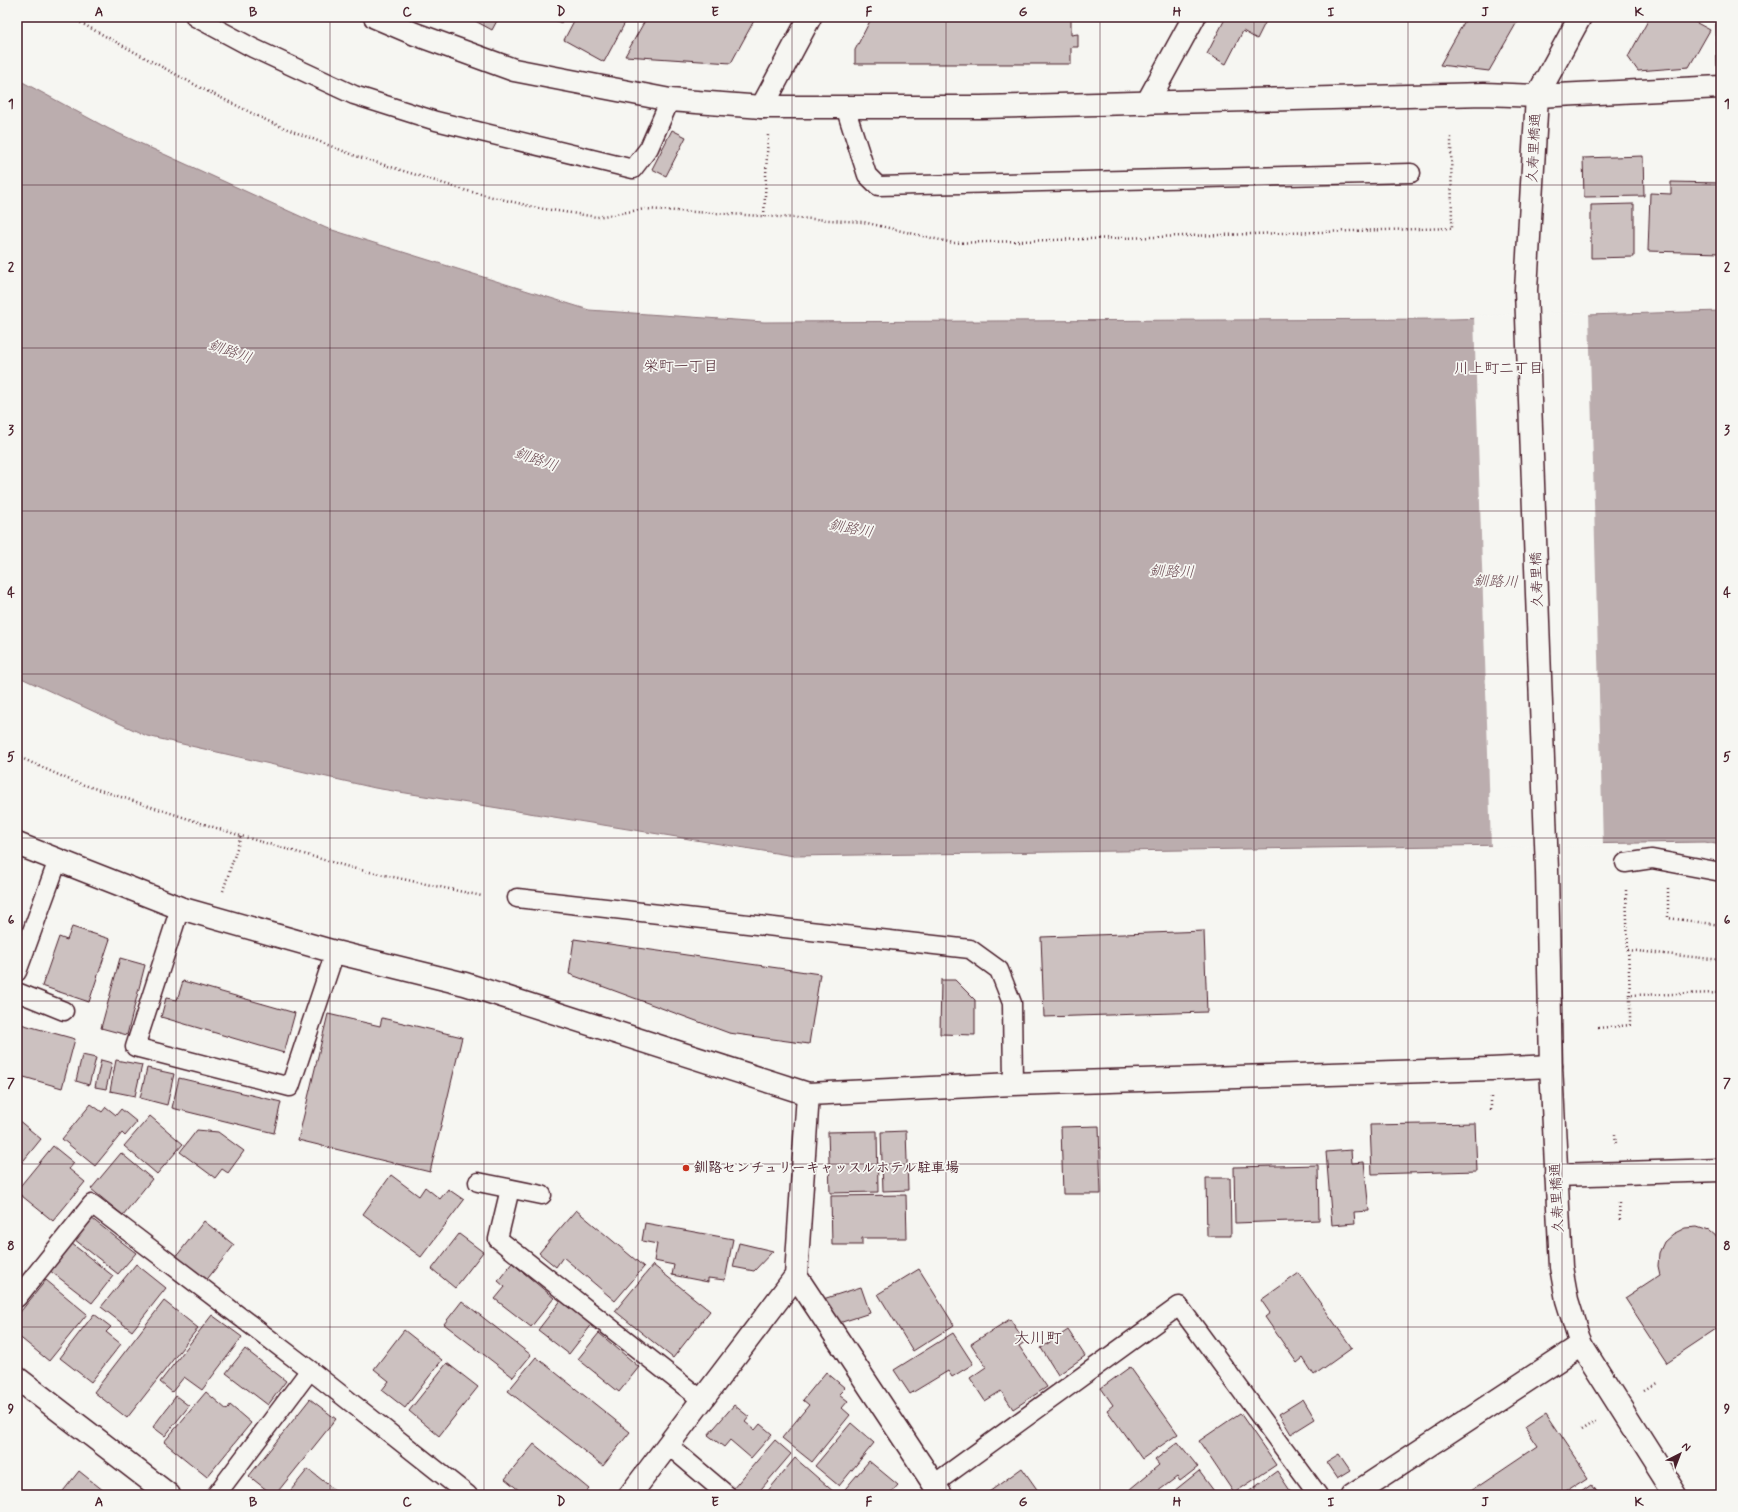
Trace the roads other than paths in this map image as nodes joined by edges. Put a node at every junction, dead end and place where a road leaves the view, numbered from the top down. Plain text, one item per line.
1 (195, 17) edge
2 (375, 17) edge
3 (810, 17) edge
4 (1194, 17) edge
5 (1580, 17) edge
6 (419, 26) edge
7 (1721, 87) edge
8 (1537, 96) junction
9 (670, 100) junction
10 (1147, 103) junction
11 (762, 107) junction
12 (845, 107) junction
13 (1411, 173) dead end
14 (1526, 290) joint
15 (17, 844) edge
16 (58, 860) junction
17 (1625, 863) road end
18 (1547, 870) joint
19 (1721, 872) edge
20 (517, 898) dead end
21 (180, 908) junction
22 (335, 952) junction
23 (17, 972) edge
24 (17, 992) edge
25 (64, 1011) dead end
26 (1551, 1066) junction
27 (1013, 1084) junction
28 (808, 1094) junction
29 (1721, 1170) edge
30 (1556, 1175) junction
31 (478, 1182) dead end
32 (510, 1189) junction
33 (542, 1195) dead end
34 (796, 1276) junction
35 (17, 1298) edge
36 (1581, 1345) junction
37 (310, 1370) junction
38 (17, 1378) edge
39 (702, 1400) junction
40 (668, 1445) junction
41 (937, 1490) edge
42 (169, 1495) edge
43 (216, 1495) edge
44 (468, 1495) edge
45 (630, 1495) edge
46 (727, 1495) edge
47 (1318, 1495) edge
48 (1353, 1495) edge
49 (1676, 1495) edge

1 - 9 lane
2 - 6 street
3 - 11 street
4 - 10 street
5 - 8 street, 久寿里橋通
6 - 9 street
7 - 8 street
8 - 10 street
8 - 14 street, 久寿里橋通
9 - 11 street
10 - 12 street
11 - 12 street
12 - 13 lane
14 - 18 street, 久寿里橋
15 - 16 street
16 - 21 street
16 - 23 lane
17 - 19 lane
18 - 26 street, 久寿里橋通
20 - 27 lane
21 - 22 street
21 - 22 lane
22 - 28 street
24 - 25 lane
26 - 27 street
26 - 30 street, 久寿里橋通
27 - 28 street
28 - 34 street
29 - 30 street
30 - 36 street, 久寿里橋通
31 - 32 lane
32 - 33 lane
32 - 39 lane
34 - 39 street
34 - 41 street
35 - 37 lane
36 - 48 street
36 - 49 street, 久寿里橋通
37 - 43 lane
37 - 44 lane
38 - 42 street
39 - 40 street
40 - 45 street
40 - 46 lane
41 - 47 lane

